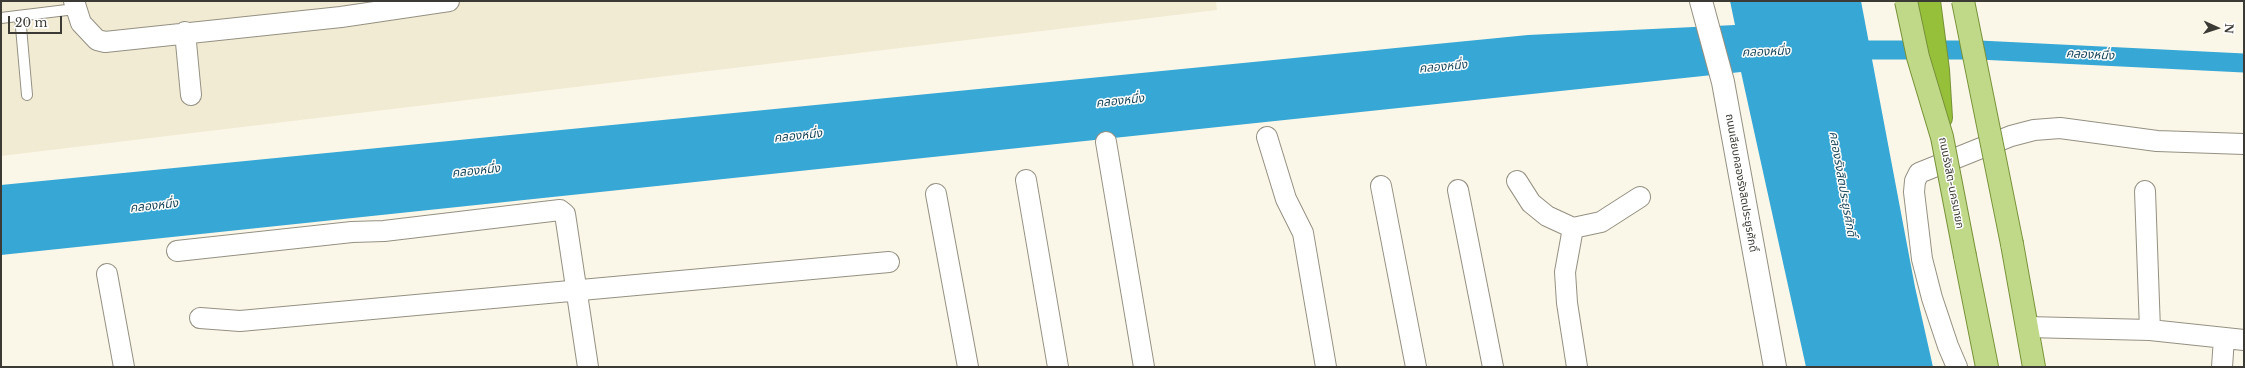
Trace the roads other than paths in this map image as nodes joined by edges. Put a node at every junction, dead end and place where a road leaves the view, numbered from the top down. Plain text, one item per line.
1 (1906, 1) edge
2 (1929, 1) edge
3 (1963, 1) edge
4 (440, 2) edge
5 (1701, 2) edge
6 (74, 5) edge
7 (20, 16) junction
8 (1, 18) edge
9 (185, 32) junction
10 (27, 95) dead end
11 (191, 95) dead end
12 (1267, 137) dead end
13 (1942, 137) junction
14 (1106, 142) dead end
15 (2244, 144) edge
16 (1026, 180) dead end
17 (1517, 181) dead end
18 (1381, 186) dead end
19 (1458, 190) dead end
20 (2145, 191) dead end
21 (936, 194) dead end
22 (1640, 197) dead end
23 (1573, 228) junction
24 (177, 251) dead end
25 (889, 262) dead end
26 (107, 274) dead end
27 (578, 291) junction
28 (200, 318) dead end
29 (2027, 327) junction
30 (2150, 330) junction
31 (2224, 338) junction
32 (2244, 340) edge
33 (124, 367) edge
34 (588, 367) edge
35 (968, 367) edge
36 (1058, 367) edge
37 (1144, 367) edge
38 (1326, 367) edge
39 (1416, 367) edge
40 (1493, 367) edge
41 (1577, 367) edge
42 (1775, 367) edge
43 (1957, 367) edge
44 (1988, 367) edge
45 (2034, 367) edge
46 (2222, 367) edge

1 - 13 main road, ถนนรังสิต-นครนายก, bridge
2 - 13 highway, bridge
3 - 29 main road, bridge
4 - 9 street
5 - 42 street, ถนนเลียบคลองรังสิตประยูรศักดิ์
6 - 7 lane
6 - 9 street
7 - 8 lane
7 - 10 lane
9 - 11 street
12 - 38 street
13 - 44 main road, ถนนรังสิต-นครนายก, bridge
14 - 37 street
15 - 43 street
16 - 36 street
17 - 23 street
18 - 39 street
19 - 40 street
20 - 30 street
21 - 35 street
22 - 23 street
23 - 41 street
24 - 27 street
25 - 27 street
26 - 33 street
27 - 28 street
27 - 34 street
29 - 30 street
29 - 45 main road
30 - 31 street
31 - 32 street
31 - 46 street

